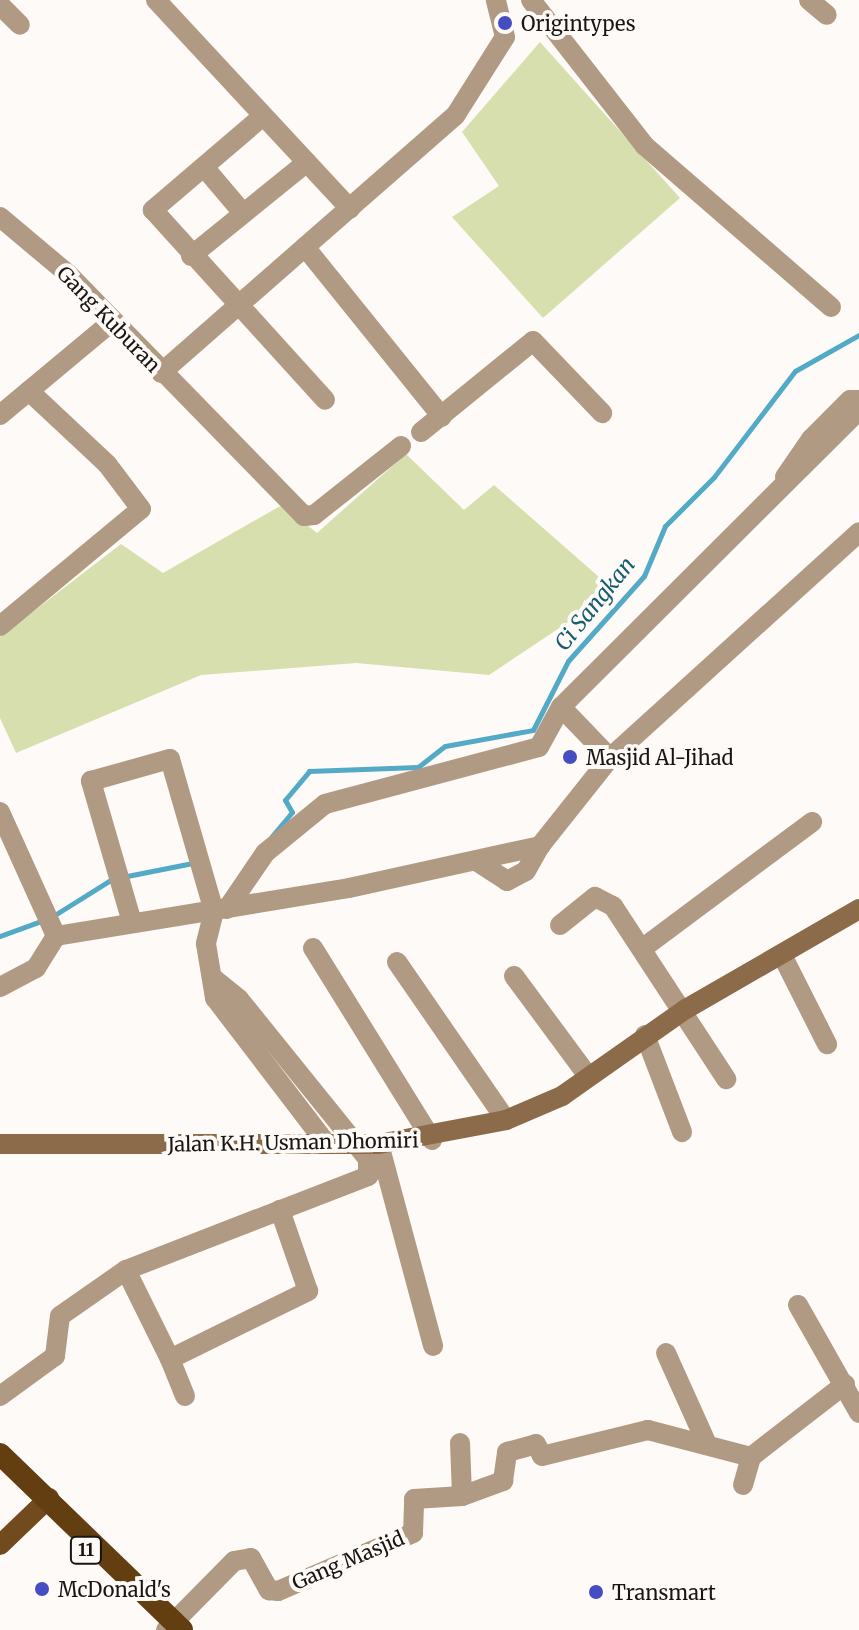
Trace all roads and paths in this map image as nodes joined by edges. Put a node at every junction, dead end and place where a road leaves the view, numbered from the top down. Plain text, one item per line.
1 (156, 0) edge
2 (496, 0) edge
3 (531, 0) edge
4 (809, 0) edge
5 (0, 5) edge
6 (827, 15) dead end
7 (20, 25) dead end
8 (263, 116) junction
9 (307, 162) junction
10 (204, 167) junction
11 (350, 209) junction
12 (243, 213) junction
13 (3, 226) edge
14 (305, 247) junction
15 (191, 256) junction
16 (238, 307) junction
17 (831, 307) dead end
18 (113, 321) junction
19 (161, 373) junction
20 (29, 391) junction
21 (325, 400) dead end
22 (859, 400) edge
23 (602, 413) dead end
24 (0, 415) edge
25 (442, 417) junction
26 (855, 425) edge
27 (421, 432) dead end
28 (401, 446) dead end
29 (766, 507) junction
30 (859, 532) edge
31 (0, 626) edge
32 (561, 707) junction
33 (610, 758) junction
34 (0, 812) edge
35 (812, 822) dead end
36 (859, 909) edge
37 (220, 910) junction
38 (131, 919) junction
39 (48, 921) junction
40 (560, 925) dead end
41 (313, 948) dead end
42 (643, 948) junction
43 (782, 955) junction
44 (397, 962) dead end
45 (514, 976) dead end
46 (212, 977) junction
47 (0, 987) edge
48 (686, 1009) junction
49 (645, 1035) junction
50 (827, 1044) dead end
51 (588, 1076) junction
52 (726, 1079) dead end
53 (506, 1120) junction
54 (682, 1132) dead end
55 (432, 1140) junction
56 (352, 1142) junction
57 (326, 1143) junction
58 (0, 1144) edge
59 (379, 1144) junction
60 (280, 1210) junction
61 (126, 1270) junction
62 (798, 1305) dead end
63 (433, 1346) dead end
64 (666, 1353) dead end
65 (170, 1359) junction
66 (845, 1384) junction
67 (0, 1396) edge
68 (185, 1396) dead end
69 (859, 1413) edge
70 (706, 1442) junction
71 (460, 1443) dead end
72 (0, 1454) edge
73 (751, 1457) junction
74 (0, 1473) edge
75 (743, 1485) dead end
76 (462, 1496) junction
77 (44, 1503) junction
78 (0, 1545) edge
79 (174, 1627) edge

1 - 8 street
2 - 11 street
3 - 17 street
4 - 6 street
5 - 7 street
8 - 9 street
8 - 10 street
9 - 11 street
9 - 12 street
10 - 12 street
10 - 15 street
11 - 14 street
12 - 15 street
13 - 18 street, Gang Kuburan
14 - 16 street
14 - 25 street
15 - 16 street
16 - 19 street
16 - 21 street
18 - 19 street, Gang Kuburan
18 - 20 street
19 - 28 street, Gang Kuburan
20 - 24 street
20 - 31 street
22 - 29 street
23 - 25 street
25 - 27 street
26 - 29 street
29 - 32 street
30 - 33 street
32 - 33 street
32 - 37 street
33 - 37 street
34 - 39 street
35 - 42 street
36 - 43 main road, Jalan K.H. Usman Dhomiri
37 - 38 street
37 - 38 street
37 - 46 street
38 - 39 street
39 - 47 street
40 - 42 street
41 - 55 street
42 - 48 street
43 - 48 main road, Jalan K.H. Usman Dhomiri
43 - 50 street
44 - 53 street
45 - 51 street
46 - 56 street
46 - 57 street
48 - 49 main road, Jalan K.H. Usman Dhomiri
48 - 52 street
49 - 51 main road, Jalan K.H. Usman Dhomiri
49 - 54 street
51 - 53 main road, Jalan K.H. Usman Dhomiri
53 - 55 main road, Jalan K.H. Usman Dhomiri
55 - 59 main road, Jalan K.H. Usman Dhomiri
56 - 57 main road, Jalan K.H. Usman Dhomiri
56 - 59 main road, Jalan K.H. Usman Dhomiri
56 - 60 street
57 - 58 main road, Jalan K.H. Usman Dhomiri
59 - 63 street
60 - 61 street
60 - 65 street
61 - 65 street
61 - 67 street
62 - 66 street
64 - 70 street
65 - 68 street
66 - 69 street
66 - 73 street
70 - 73 street
70 - 76 street, Gang Masjid
71 - 76 street
72 - 77 highway, 11
73 - 75 street
74 - 77 highway, 11
76 - 79 street, Gang Masjid
77 - 78 main road
77 - 79 highway, 11

